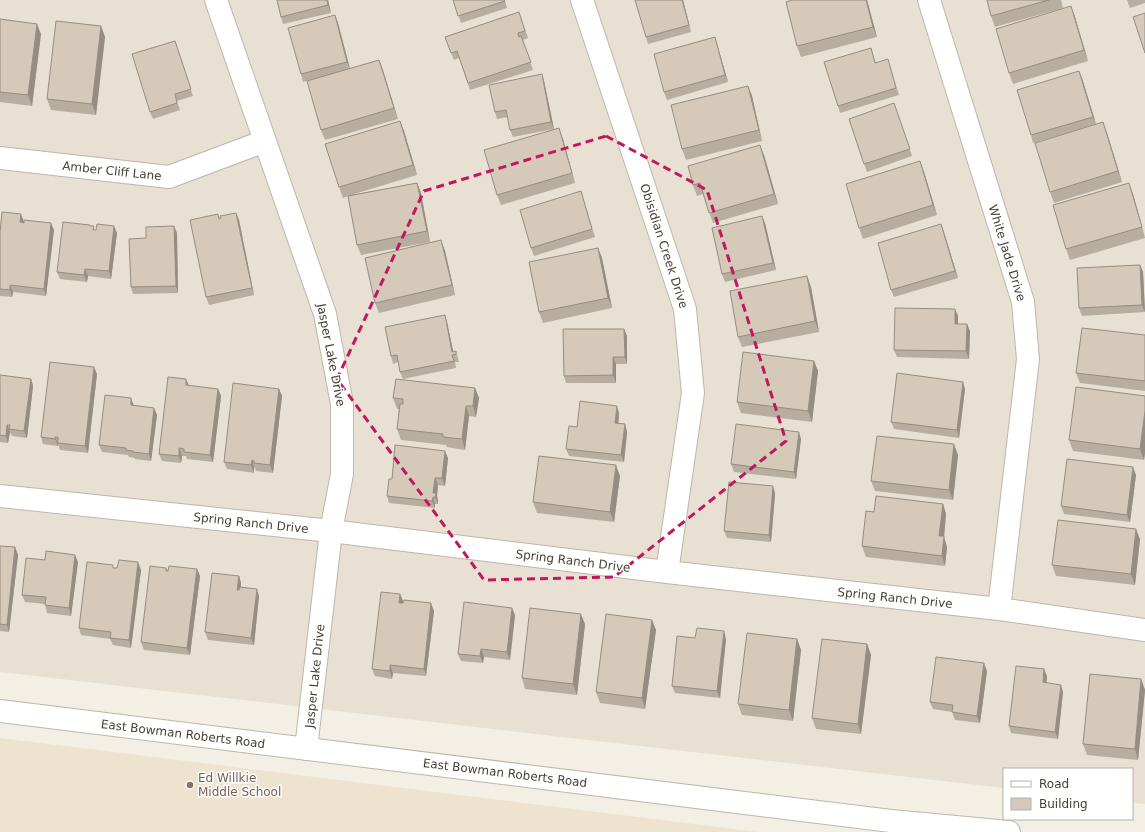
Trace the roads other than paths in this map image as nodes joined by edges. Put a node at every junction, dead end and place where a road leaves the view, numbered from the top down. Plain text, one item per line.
1 (216, 0) edge
2 (582, 0) edge
3 (929, 0) edge
4 (265, 141) junction
5 (0, 158) edge
6 (0, 496) edge
7 (331, 531) junction
8 (667, 572) junction
9 (999, 610) junction
10 (1145, 630) edge
11 (0, 711) edge
12 (306, 749) junction
13 (891, 826) edge
14 (1010, 832) edge

1 - 4 street, Jasper Lake Drive
2 - 8 street, Obisidian Creek Drive
3 - 9 street, White Jade Drive
4 - 5 street, Amber Cliff Lane
4 - 7 street, Jasper Lake Drive
6 - 7 street, Spring Ranch Drive
7 - 8 street, Spring Ranch Drive
7 - 12 street, Jasper Lake Drive
8 - 9 street, Spring Ranch Drive
9 - 10 street, Spring Ranch Drive
11 - 12 street, East Bowman Roberts Road
12 - 13 street, East Bowman Roberts Road
13 - 14 street, East Bowman Roberts Road

